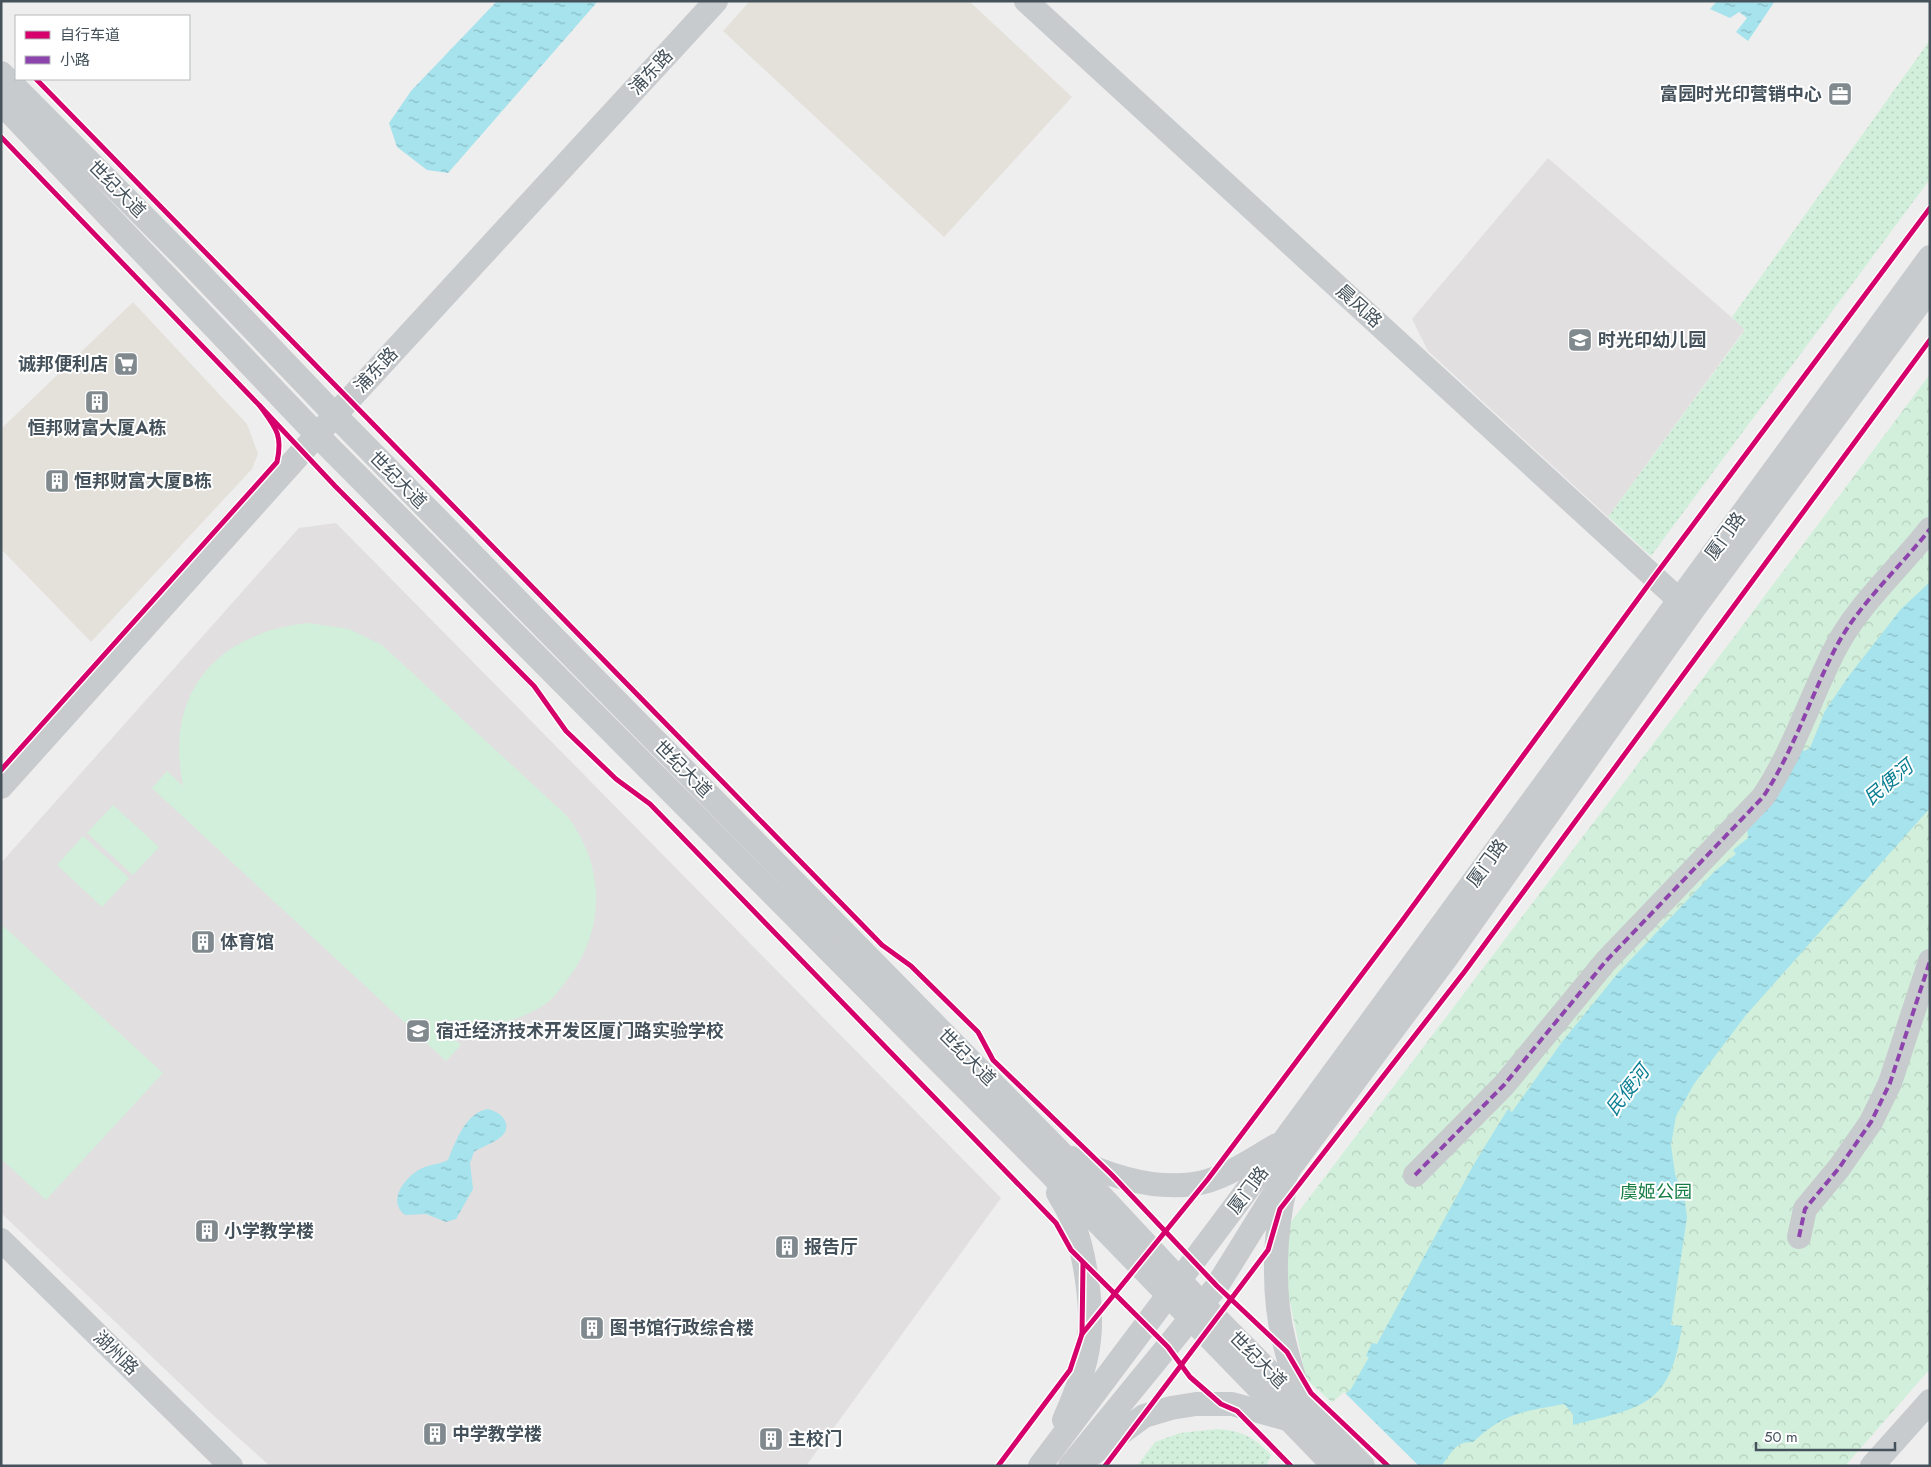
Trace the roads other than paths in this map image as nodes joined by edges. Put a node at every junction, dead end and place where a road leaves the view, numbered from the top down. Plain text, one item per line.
1 (716, 1) edge
2 (1026, 1) edge
3 (1, 73) edge
4 (1, 103) edge
5 (1930, 257) edge
6 (1930, 289) edge
7 (334, 415) junction
8 (317, 435) junction
9 (1930, 529) edge
10 (1686, 605) junction
11 (1, 787) edge
12 (1930, 961) edge
13 (1283, 1142) junction
14 (1053, 1160) junction
15 (1292, 1165) junction
16 (1415, 1176) dead end
17 (1799, 1237) dead end
18 (1, 1240) edge
19 (1, 1260) edge
20 (1174, 1288) junction
21 (1196, 1311) junction
22 (1930, 1401) edge
23 (1300, 1417) junction
24 (1046, 1459) edge
25 (211, 1466) edge
26 (231, 1466) edge
27 (1070, 1466) edge
28 (1077, 1466) edge
29 (1334, 1466) edge
30 (1363, 1466) edge
31 (1872, 1466) edge

1 - 7 street, 浦东路
2 - 10 street, 晨风路
3 - 7 street, 世纪大道
4 - 8 street, 世纪大道
5 - 10 street, 厦门路
6 - 10 street, 厦门路
7 - 8 street, 浦东路
7 - 14 street, 世纪大道
8 - 11 street, 浦东路
8 - 14 street, 世纪大道
9 - 16 street
10 - 13 street, 厦门路
10 - 15 street, 厦门路
12 - 17 street
13 - 14 street
13 - 20 street, 厦门路
14 - 20 street, 世纪大道
14 - 24 street
15 - 21 street, 厦门路
15 - 23 street
18 - 26 street, 湖州路
19 - 25 street, 湖州路
20 - 21 street, 世纪大道
20 - 24 street, 厦门路
21 - 23 street, 世纪大道
21 - 27 street, 厦门路
22 - 31 street
23 - 28 street
23 - 29 street, 世纪大道
23 - 30 street, 世纪大道

